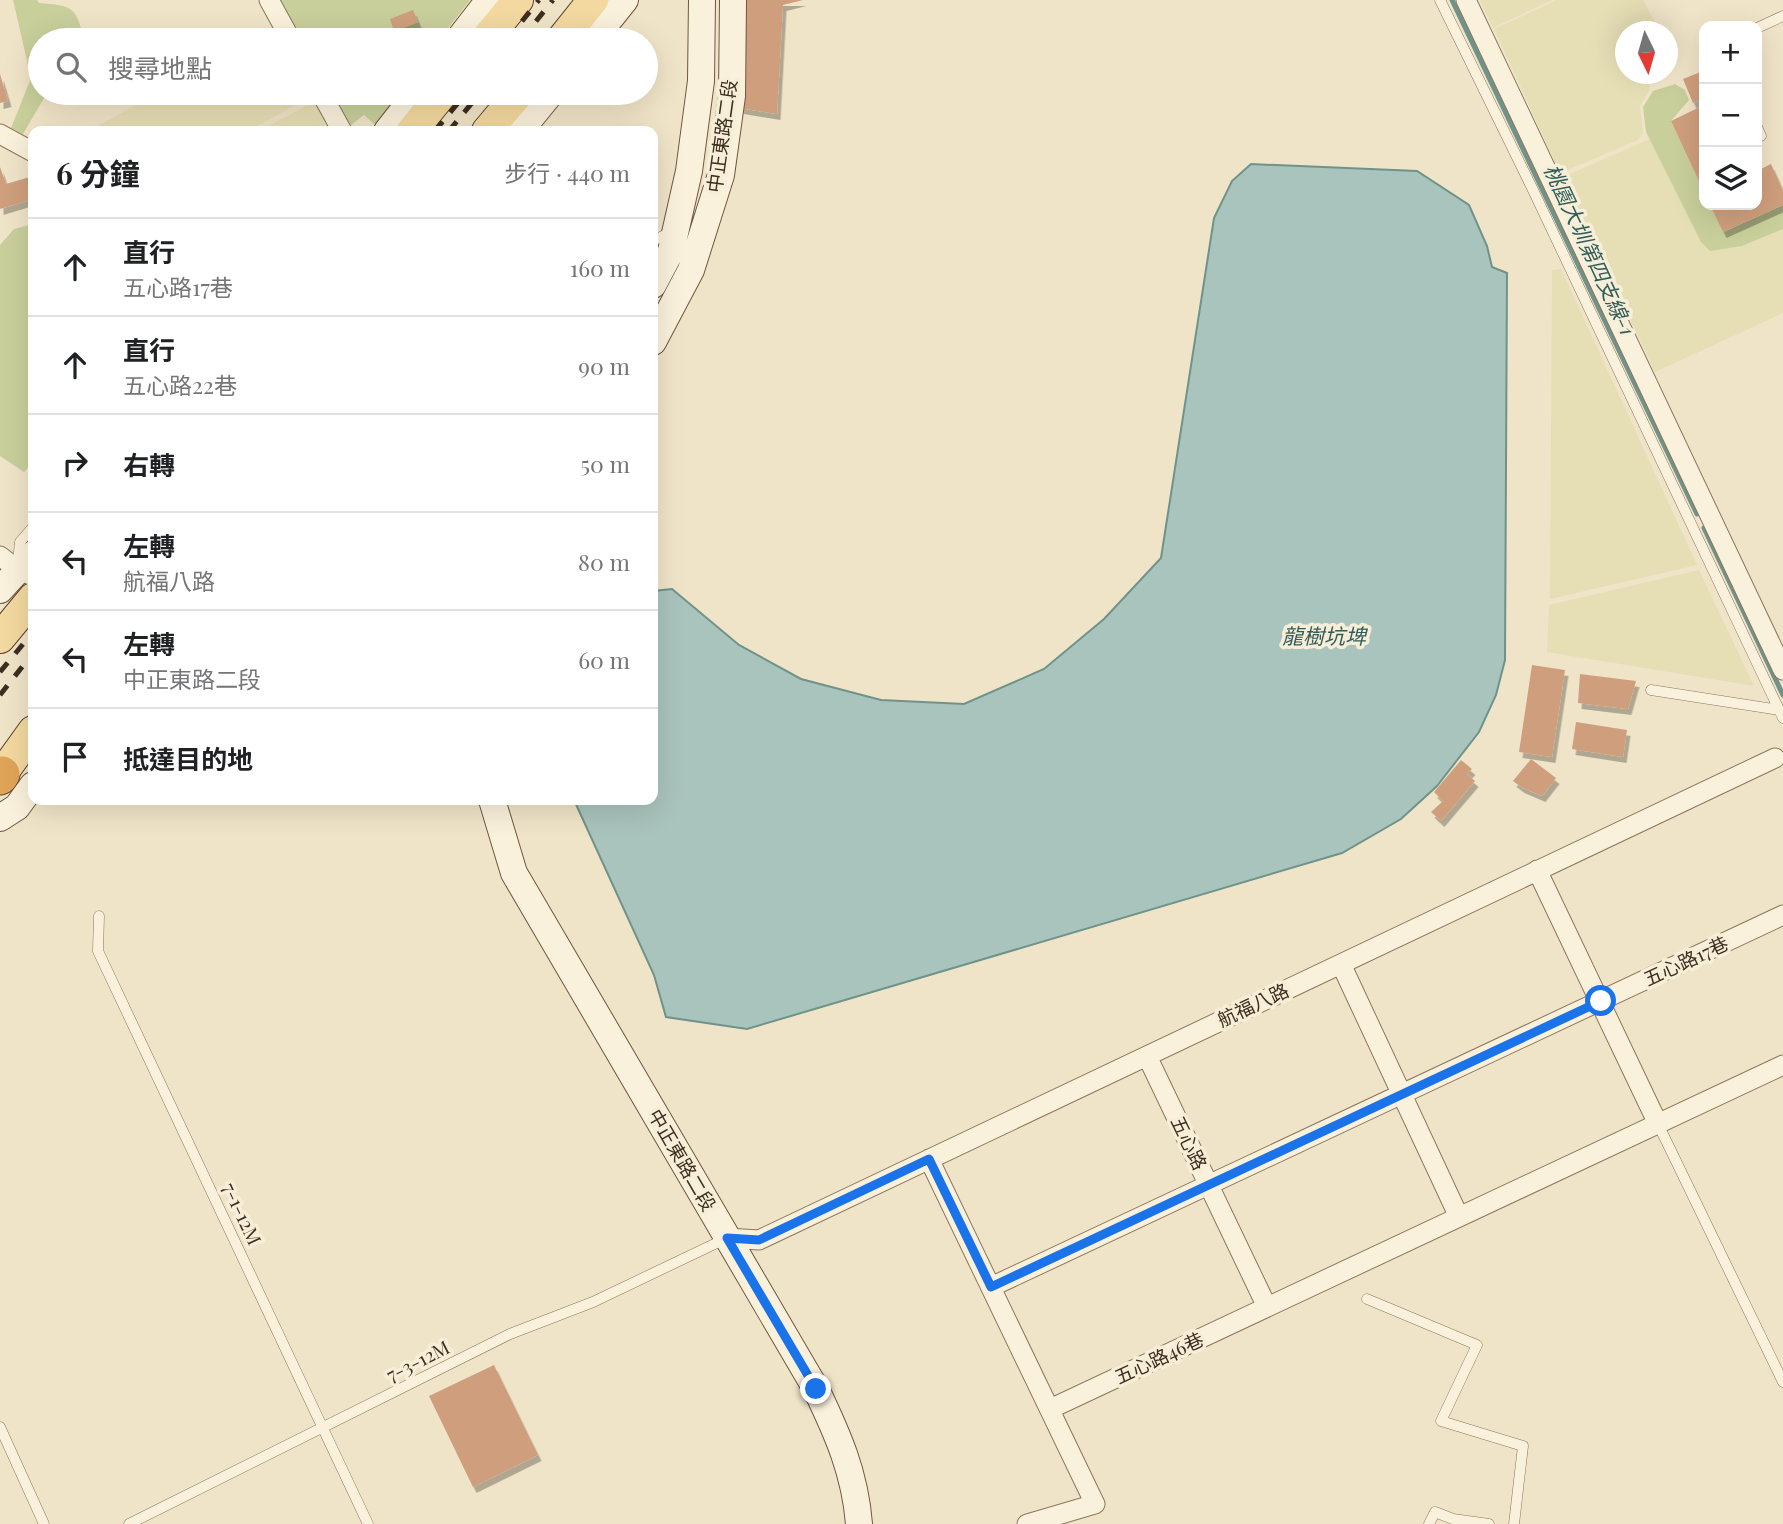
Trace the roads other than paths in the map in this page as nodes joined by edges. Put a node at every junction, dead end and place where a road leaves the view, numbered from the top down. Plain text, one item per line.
1 (269, 0) edge
2 (489, 0) edge
3 (518, 0) edge
4 (593, 0) edge
5 (625, 0) edge
6 (682, 0) edge
7 (733, 0) edge
8 (1440, 0) edge
9 (1466, 0) edge
10 (702, 9) edge
11 (1783, 16) edge
12 (1762, 26) edge
13 (284, 28) edge
14 (467, 28) edge
15 (495, 28) edge
16 (571, 28) edge
17 (603, 28) edge
18 (328, 105) edge
19 (408, 105) edge
20 (433, 105) edge
21 (509, 105) edge
22 (541, 105) edge
23 (339, 126) edge
24 (391, 126) edge
25 (416, 126) edge
26 (492, 126) edge
27 (524, 126) edge
28 (0, 134) edge
29 (28, 149) edge
30 (664, 235) edge
31 (702, 236) junction
32 (658, 276) edge
33 (658, 333) edge
34 (1710, 515) junction
35 (1692, 525) junction
36 (28, 533) edge
37 (21, 564) edge
38 (0, 590) edge
39 (28, 604) edge
40 (0, 638) edge
41 (1783, 670) edge
42 (1651, 690) dead end
43 (1781, 714) edge
44 (28, 741) edge
45 (1775, 758) dead end
46 (9, 778) edge
47 (494, 805) edge
48 (0, 818) edge
49 (1537, 870) junction
50 (1783, 915) edge
51 (99, 916) dead end
52 (1341, 964) junction
53 (1601, 1001) junction
54 (1147, 1056) junction
55 (1783, 1065) edge
56 (1402, 1094) junction
57 (1658, 1124) junction
58 (929, 1159) junction
59 (1209, 1185) junction
60 (1460, 1217) junction
61 (727, 1238) junction
62 (991, 1287) junction
63 (1367, 1299) dead end
64 (1267, 1307) junction
65 (1783, 1382) edge
66 (1050, 1409) junction
67 (0, 1427) edge
68 (323, 1428) junction
69 (44, 1524) edge
70 (129, 1524) edge
71 (368, 1524) edge
72 (859, 1524) edge
73 (1027, 1524) edge
74 (1429, 1524) edge
75 (1489, 1524) edge
76 (1514, 1524) edge

1 - 13 street
2 - 14 main road
3 - 15 main road
4 - 16 main road
5 - 17 main road
6 - 10 main road
7 - 31 main road, 中正東路二段
8 - 35 lane
9 - 34 street
10 - 30 main road, 中正東路二段
11 - 12 lane
18 - 23 street
19 - 24 main road
20 - 25 main road
21 - 26 main road
22 - 27 main road
28 - 29 street
30 - 31 lane
30 - 32 main road, 中正東路二段
31 - 33 main road, 中正東路二段
34 - 35 lane
34 - 41 street
35 - 43 lane
36 - 37 lane
37 - 38 main road
39 - 40 main road
42 - 43 lane
44 - 46 main road
45 - 49 street, 航福八路
46 - 48 main road
47 - 61 main road, 中正東路二段
49 - 52 street, 航福八路
49 - 53 street
50 - 53 street, 五心路17巷
51 - 68 lane, 7-1-12M
52 - 54 street, 航福八路
52 - 56 street
53 - 56 street, 五心路17巷
53 - 57 street
54 - 58 street, 航福八路
54 - 59 street, 五心路
55 - 57 street, 五心路46巷
56 - 59 street, 五心路17巷
56 - 60 street
57 - 60 street, 五心路46巷
57 - 65 lane
58 - 61 street, 航福八路
58 - 62 street
59 - 62 street, 五心路17巷
59 - 64 street, 五心路
60 - 64 street, 五心路46巷
61 - 68 lane, 7-3-12M
61 - 72 main road, 中正東路二段
62 - 66 street
63 - 76 lane
64 - 66 street, 五心路46巷
66 - 73 street
67 - 69 lane
68 - 70 lane, 7-3-12M
68 - 71 lane, 7-1-12M
74 - 75 lane

